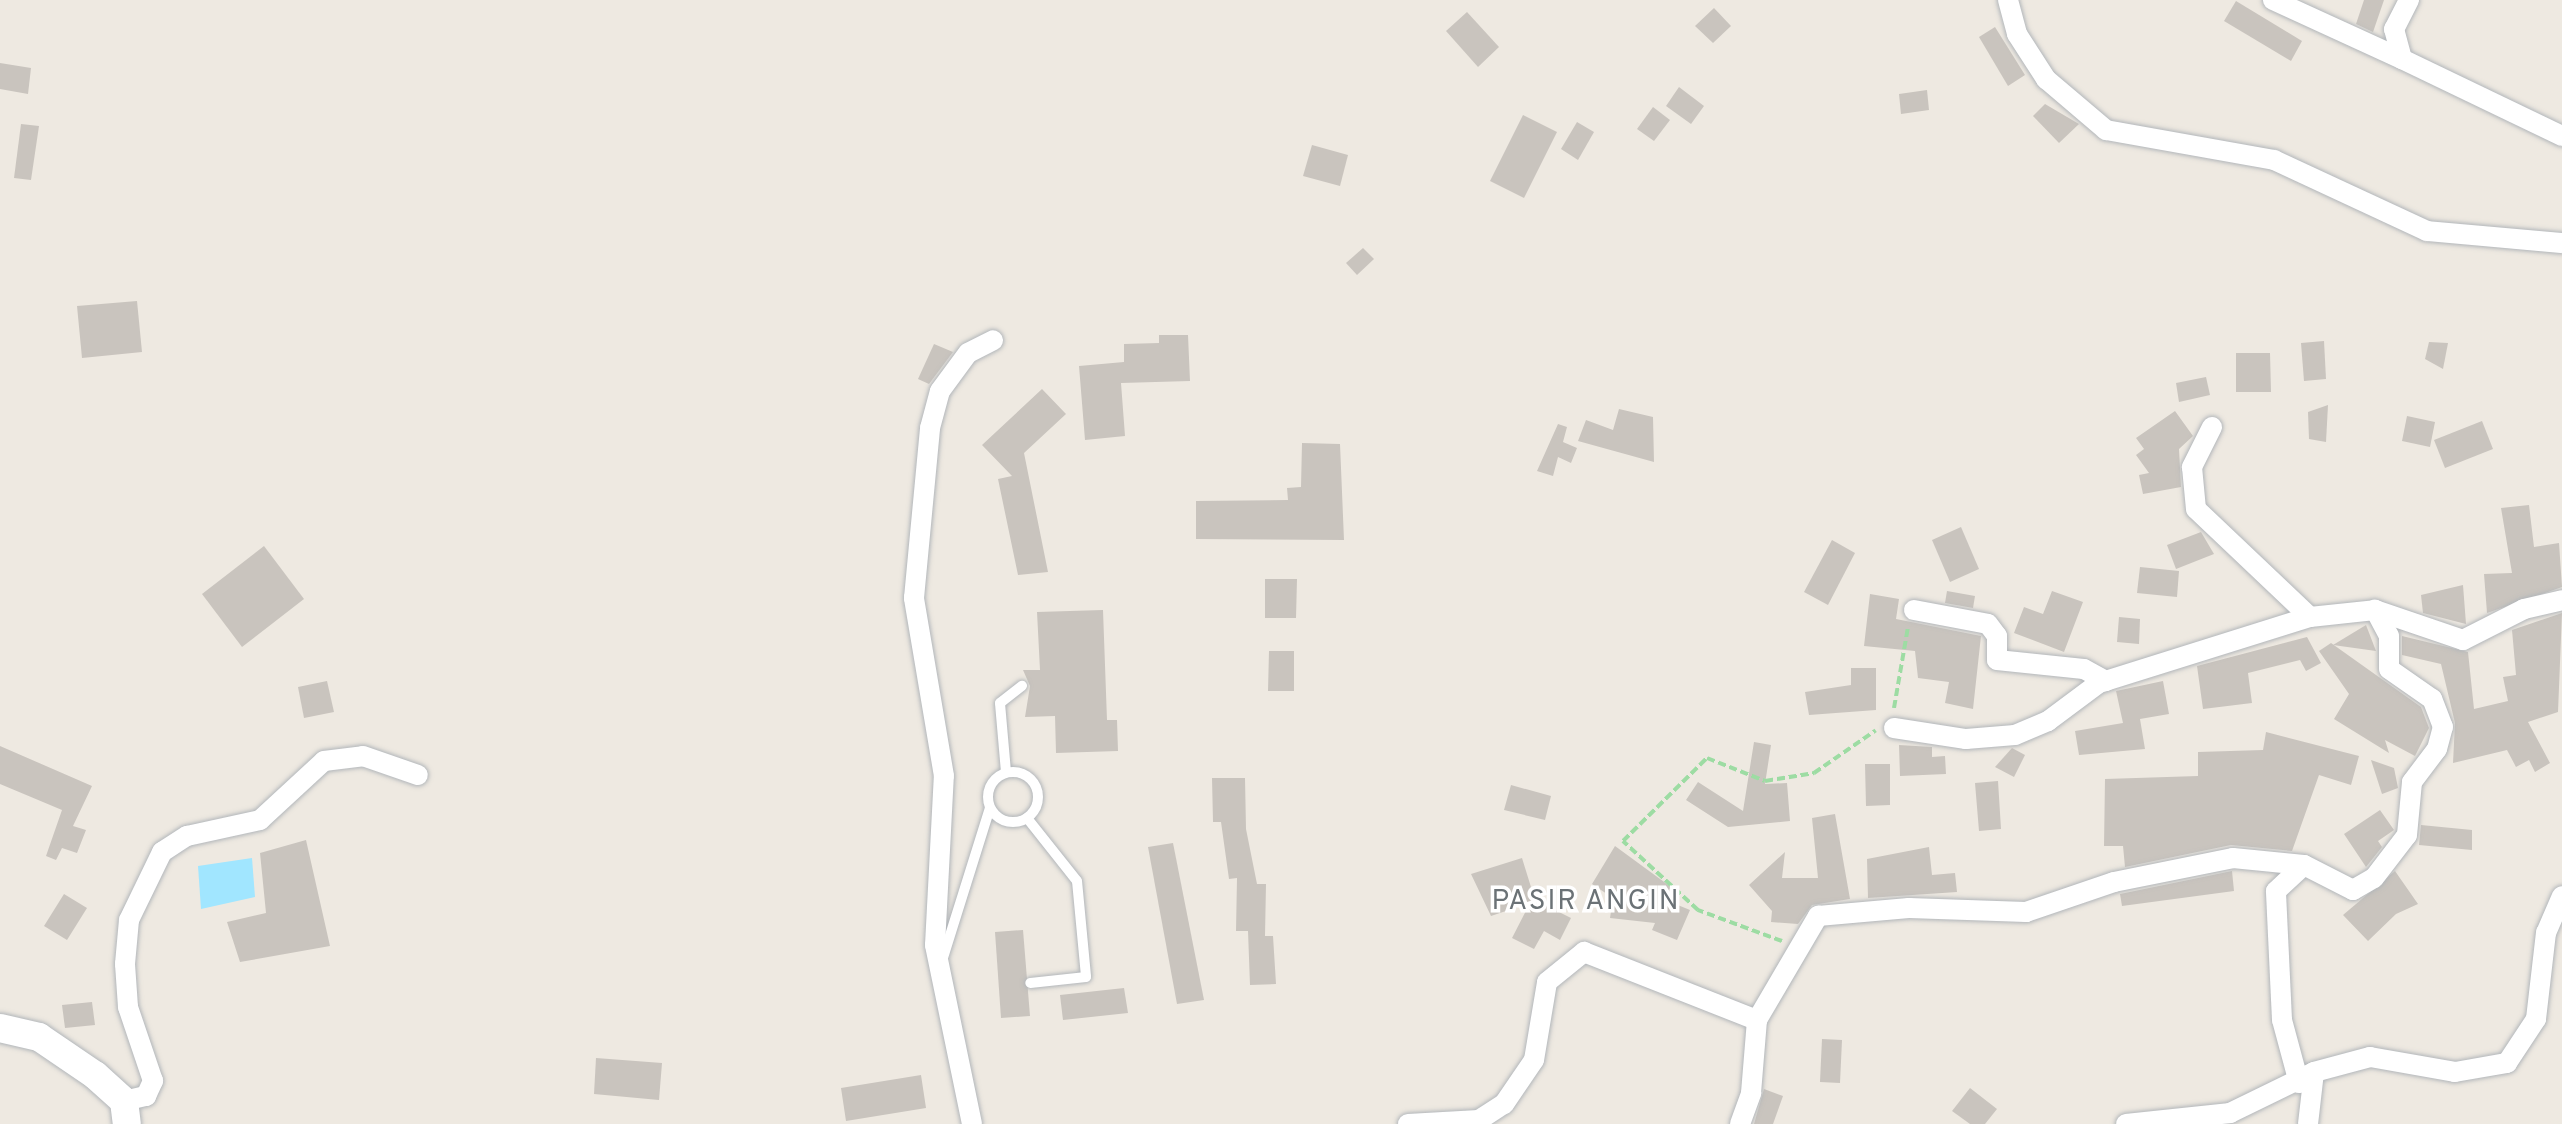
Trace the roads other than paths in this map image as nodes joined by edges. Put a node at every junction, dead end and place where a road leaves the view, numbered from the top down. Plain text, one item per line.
1 (2008, 0) edge
2 (2273, 0) edge
3 (2409, 0) edge
4 (2402, 59) junction
5 (2562, 136) edge
6 (2562, 243) edge
7 (993, 340) dead end
8 (2212, 427) dead end
9 (2562, 600) edge
10 (1914, 610) road end
11 (2375, 610) junction
12 (2310, 617) junction
13 (2106, 681) junction
14 (1022, 686) dead end
15 (1894, 728) road end
16 (1006, 772) junction
17 (418, 775) dead end
18 (990, 808) junction
19 (1027, 818) junction
20 (2304, 865) junction
21 (2562, 896) edge
22 (940, 967) junction
23 (1030, 983) dead end
24 (1757, 1020) junction
25 (0, 1028) edge
26 (2307, 1077) junction
27 (126, 1112) edge
28 (972, 1124) edge
29 (1408, 1124) edge
30 (1740, 1124) edge
31 (2126, 1124) edge
32 (2308, 1124) edge

1 - 6 street
2 - 4 street
3 - 4 street
4 - 5 street
7 - 22 street
8 - 12 street
9 - 11 street
10 - 13 street
11 - 12 street
11 - 20 street
12 - 13 street
13 - 15 street
14 - 16 lane
16 - 18 lane
16 - 19 lane
17 - 27 street
18 - 19 lane
18 - 22 lane
19 - 23 lane
20 - 24 street
20 - 26 street
21 - 26 street
22 - 28 street
24 - 29 street
24 - 30 street
25 - 27 main road
26 - 31 street
26 - 32 street

